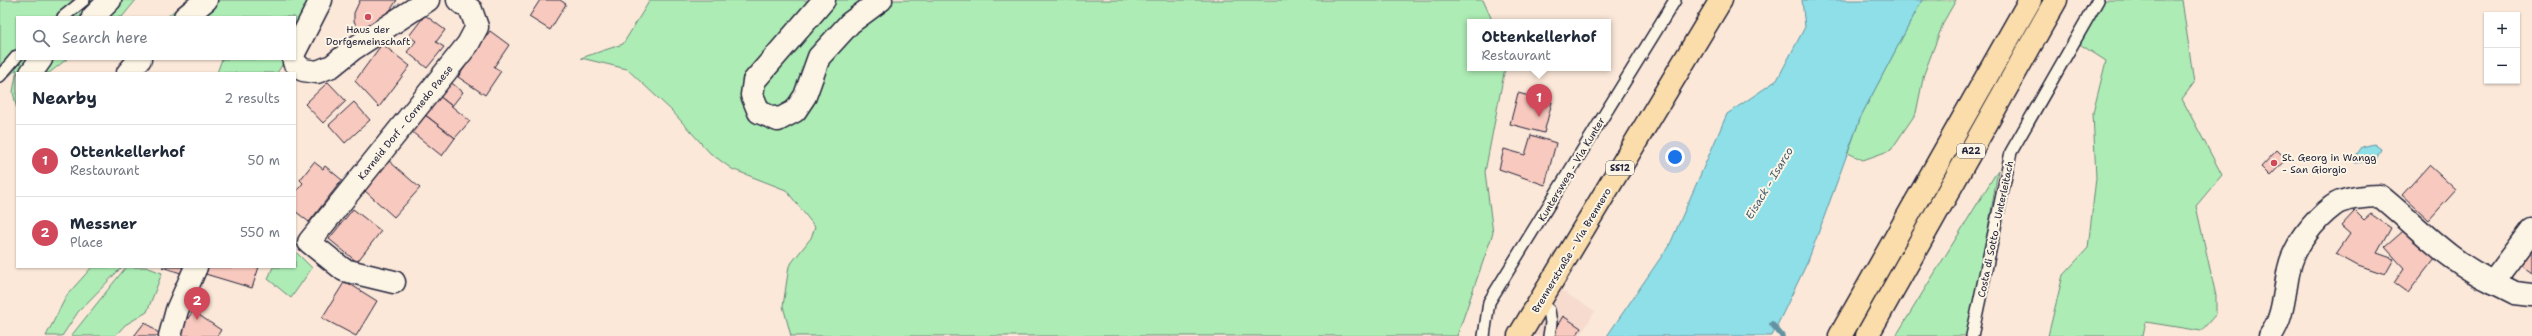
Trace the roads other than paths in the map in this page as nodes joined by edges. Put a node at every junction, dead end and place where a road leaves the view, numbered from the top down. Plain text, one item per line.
1 (84, 0) edge
2 (206, 0) edge
3 (321, 0) edge
4 (428, 0) edge
5 (458, 0) edge
6 (824, 0) edge
7 (881, 0) edge
8 (1721, 0) edge
9 (2030, 0) edge
10 (2056, 0) edge
11 (2098, 0) edge
12 (1673, 3) edge
13 (64, 16) edge
14 (185, 16) edge
15 (296, 48) edge
16 (16, 56) edge
17 (16, 56) edge
18 (40, 60) edge
19 (139, 60) edge
20 (0, 69) edge
21 (297, 71) edge
22 (32, 72) edge
23 (129, 72) edge
24 (0, 76) edge
25 (2532, 230) edge
26 (196, 268) edge
27 (394, 282) dead end
28 (2493, 282) junction
29 (2532, 295) edge
30 (1539, 303) junction
31 (170, 336) edge
32 (1484, 336) edge
33 (1519, 336) edge
34 (1549, 336) edge
35 (1840, 336) edge
36 (1867, 336) edge
37 (1972, 336) edge
38 (2270, 336) edge

1 - 13 lane
2 - 14 street
3 - 15 street
4 - 21 street
5 - 27 street, Karneid Dorf - Cornedo Paese
6 - 7 street
8 - 30 main road, Brennerstraße - Via Brennero / SS12
9 - 35 main road, A22
10 - 36 main road, A22
11 - 37 lane, Costa di Sotto - Unterleitach
12 - 32 lane, Kuntersweg - Via Kunter
16 - 20 lane
17 - 24 lane
18 - 22 street
19 - 23 street
25 - 28 street
26 - 31 street
28 - 29 street
28 - 38 street
30 - 33 main road, Brennerstraße - Via Brennero / SS12
30 - 34 lane

